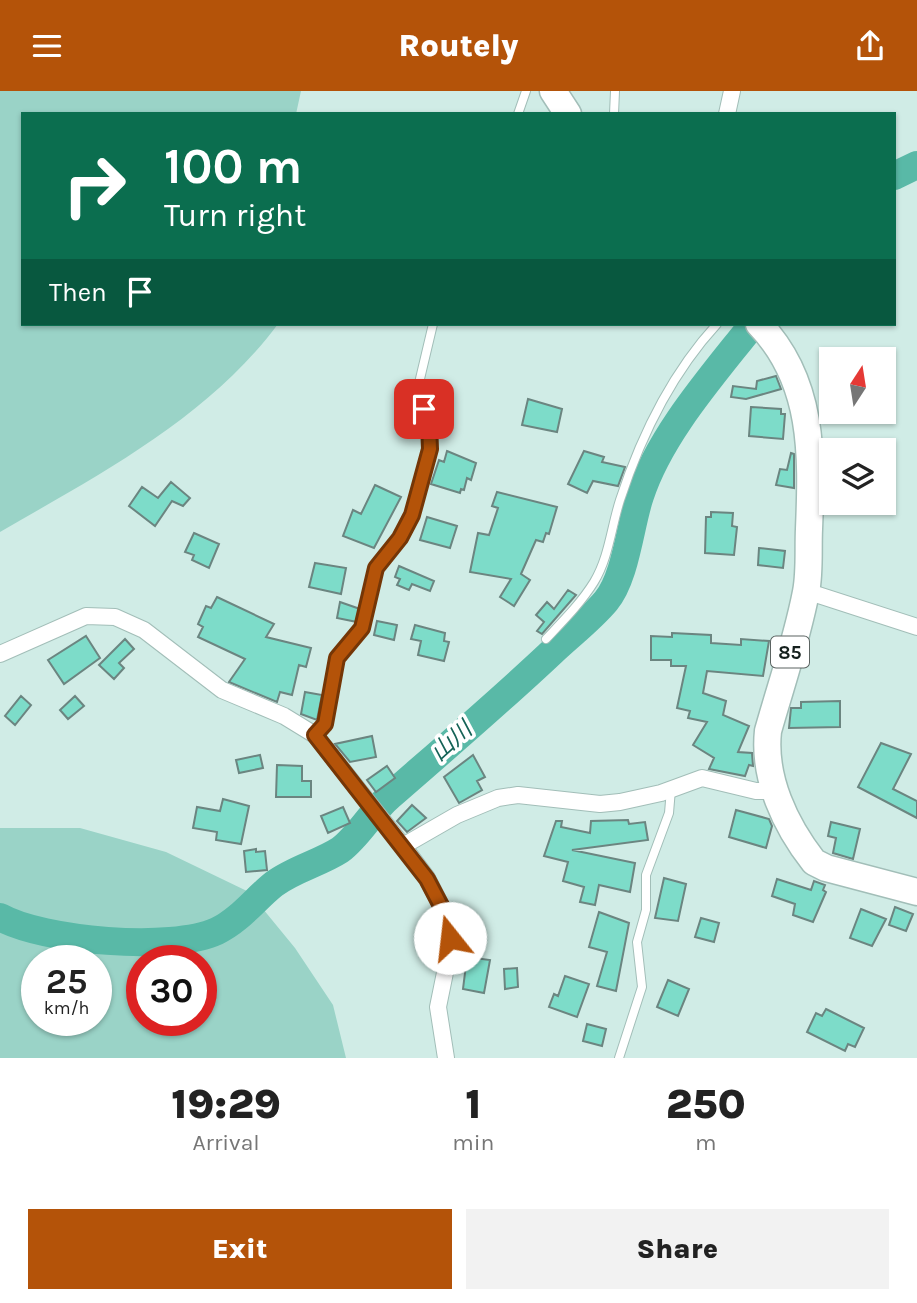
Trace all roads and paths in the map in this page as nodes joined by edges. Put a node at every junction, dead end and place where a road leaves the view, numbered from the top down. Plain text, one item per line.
1 (526, 91) edge
2 (553, 91) edge
3 (615, 91) edge
4 (732, 91) edge
5 (519, 112) edge
6 (567, 112) edge
7 (614, 112) edge
8 (727, 112) edge
9 (433, 326) edge
10 (715, 326) edge
11 (763, 328) edge
12 (806, 591) junction
13 (917, 627) edge
14 (546, 639) dead end
15 (0, 655) edge
16 (315, 735) junction
17 (671, 789) junction
18 (774, 791) junction
19 (403, 846) junction
20 (917, 892) edge
21 (446, 1058) edge
22 (620, 1058) edge

1 - 5 lane
2 - 6 main road
3 - 7 lane
4 - 8 street
9 - 16 lane
10 - 14 lane
11 - 12 main road, 85
12 - 13 street
12 - 18 main road, 85
15 - 16 street
16 - 19 street
17 - 18 street
17 - 19 street
17 - 22 lane
18 - 20 main road, 85
19 - 21 street

